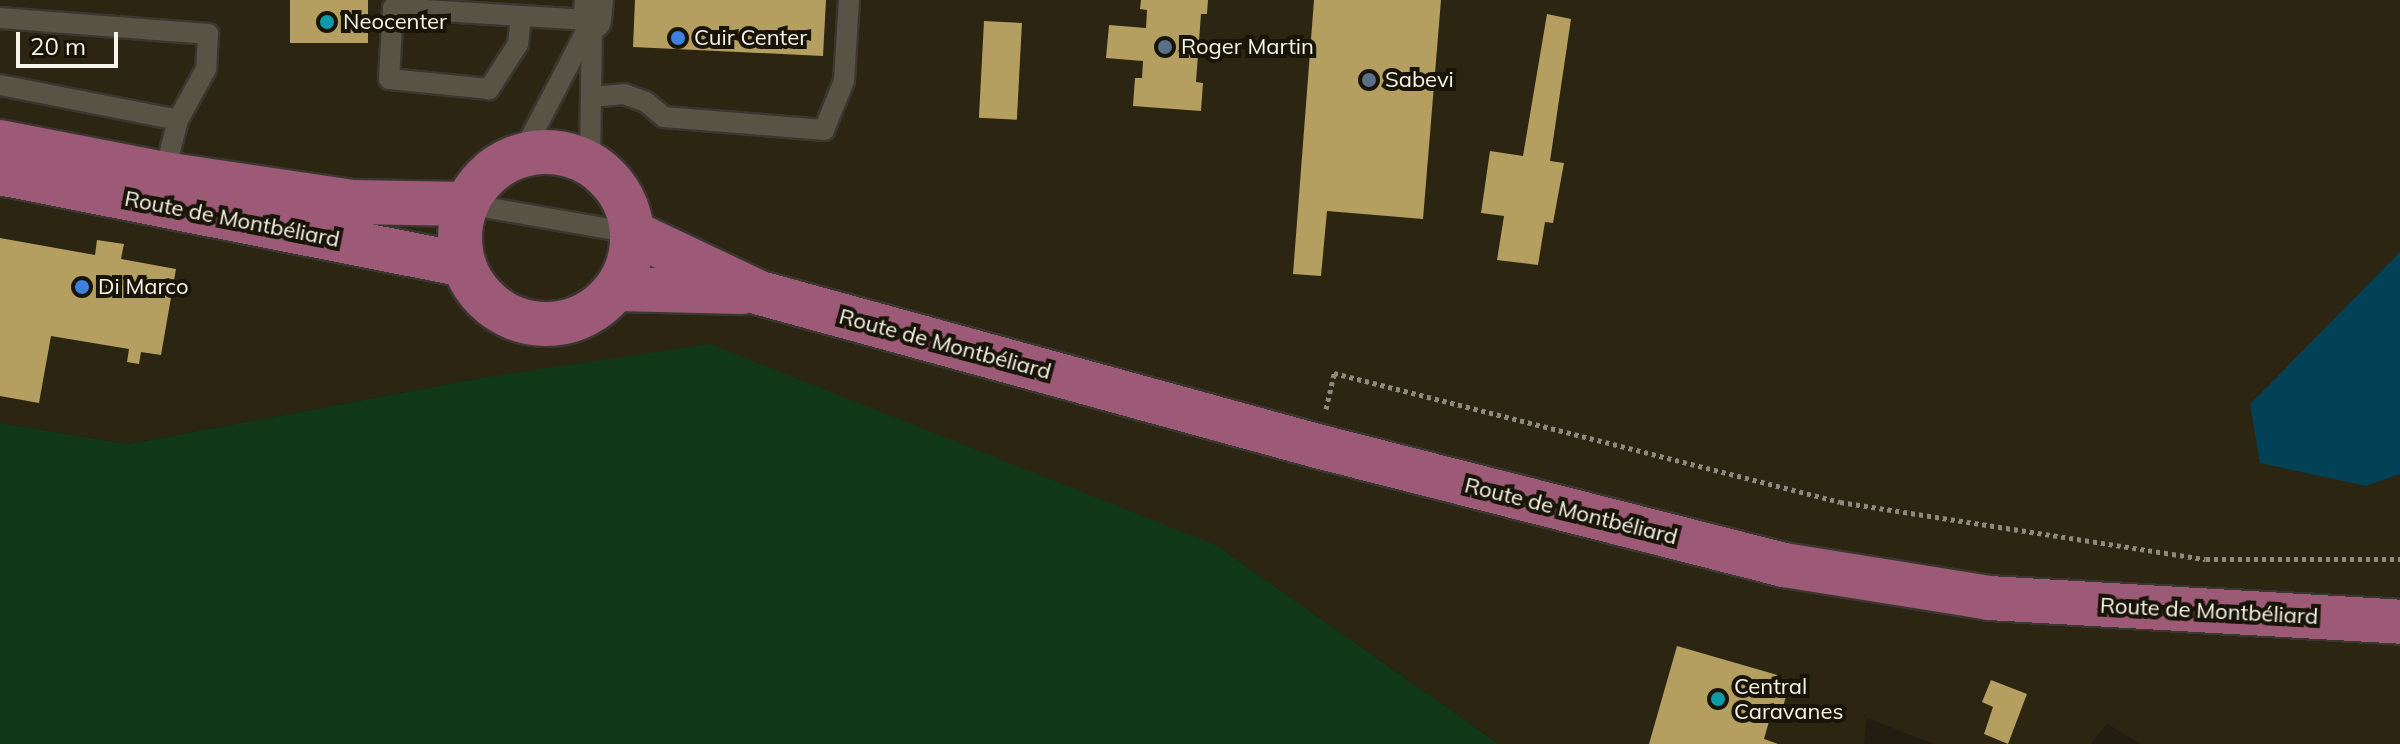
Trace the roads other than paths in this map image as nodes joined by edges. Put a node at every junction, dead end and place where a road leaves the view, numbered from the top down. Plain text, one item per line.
1 (849, 0) edge
2 (593, 10) edge
3 (521, 16) junction
4 (0, 18) edge
5 (0, 85) edge
6 (591, 97) junction
7 (178, 120) junction
8 (0, 142) edge
9 (522, 154) junction
10 (590, 162) junction
11 (0, 173) edge
12 (164, 174) junction
13 (467, 204) junction
14 (633, 233) junction
15 (463, 265) junction
16 (617, 289) junction
17 (760, 293) junction
18 (2400, 622) edge

1 - 6 lane
2 - 3 lane
2 - 6 lane
2 - 9 lane
3 - 3 lane
4 - 7 lane
5 - 7 lane
6 - 10 lane
7 - 12 lane
8 - 12 main road, Route de Montbéliard
9 - 10 main road
9 - 13 main road
10 - 14 main road
11 - 15 main road, Route de Montbéliard
12 - 13 main road, Route de Montbéliard
13 - 14 lane
13 - 15 main road
14 - 16 main road
14 - 17 main road, Route de Montbéliard
15 - 16 main road
16 - 17 main road, Route de Montbéliard
17 - 18 main road, Route de Montbéliard

